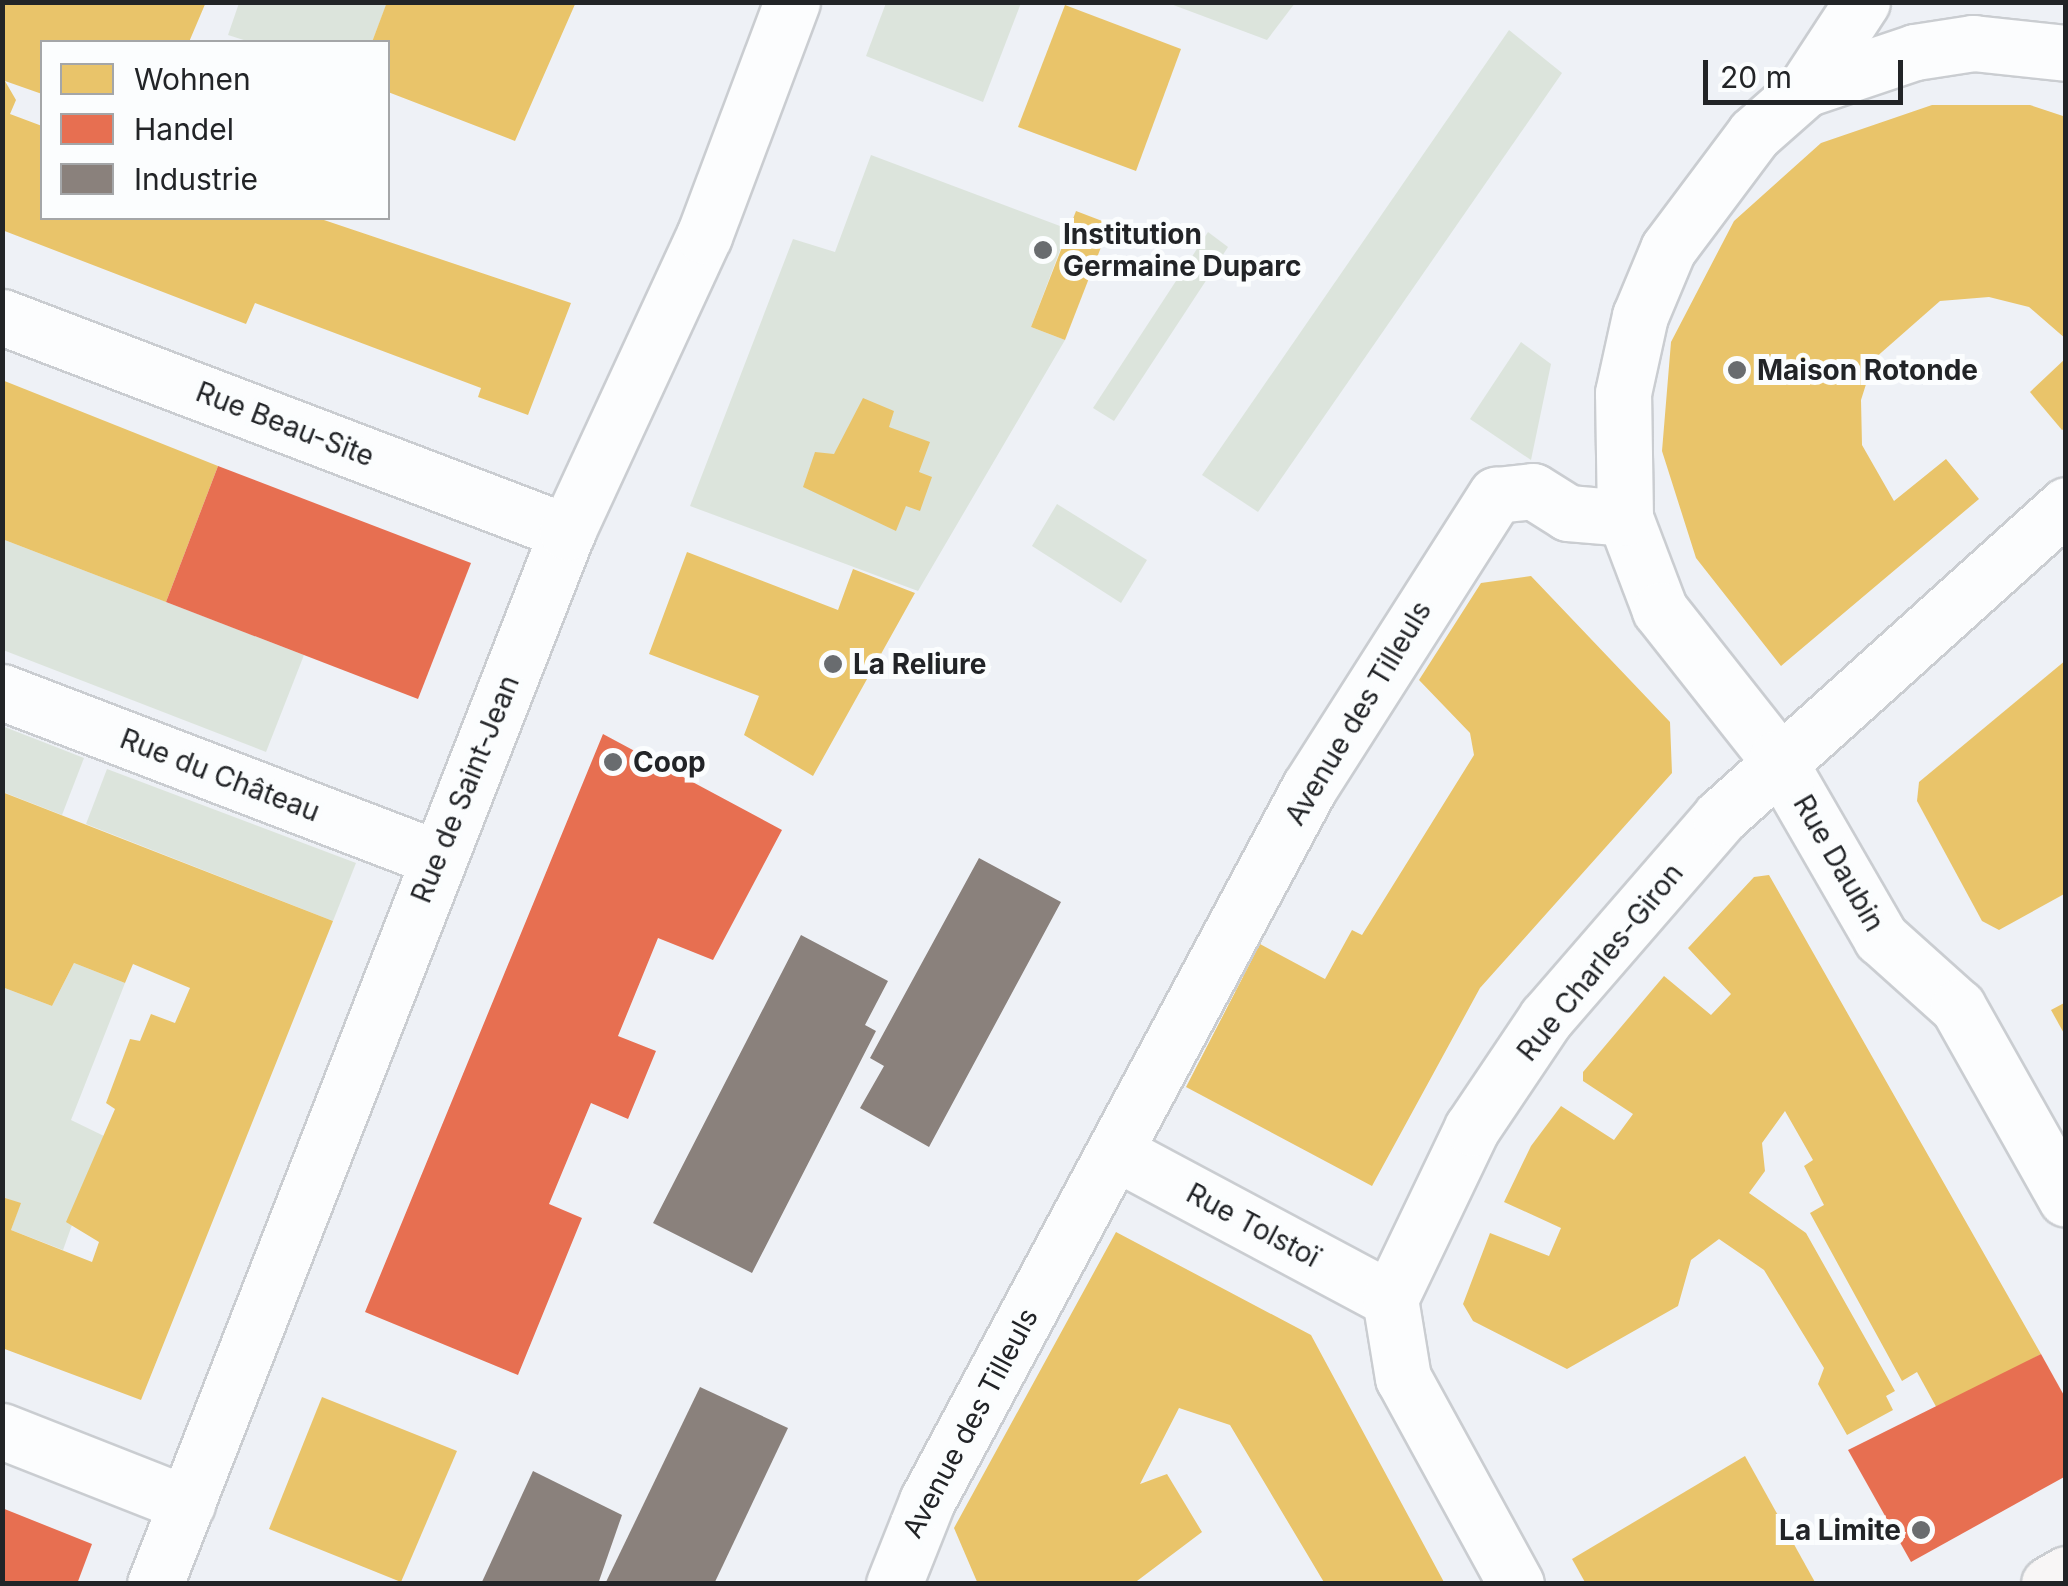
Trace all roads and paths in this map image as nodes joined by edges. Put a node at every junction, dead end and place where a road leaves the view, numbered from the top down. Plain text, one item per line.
1 (792, 2) edge
2 (1862, 2) edge
3 (2066, 53) edge
4 (1805, 89) junction
5 (2, 317) edge
6 (2066, 505) edge
7 (1625, 518) junction
8 (567, 532) junction
9 (2, 692) edge
10 (1777, 758) junction
11 (437, 858) junction
12 (1115, 1152) junction
13 (2066, 1199) edge
14 (1390, 1299) junction
15 (2, 1431) edge
16 (187, 1504) junction
17 (2066, 1574) edge
18 (155, 1584) edge
19 (894, 1584) edge
20 (1516, 1584) edge
21 (2049, 1584) edge

1 - 8 street, Rue de Saint-Jean
2 - 4 street
3 - 4 street
4 - 7 street
5 - 8 street, Rue Beau-Site
6 - 10 street, Rue Charles-Giron
7 - 10 street, Rue Daubin
7 - 12 street, Avenue des Tilleuls
8 - 11 street, Rue de Saint-Jean
9 - 11 street, Rue du Château
10 - 13 street, Rue Daubin
10 - 14 street, Rue Charles-Giron
11 - 16 street, Rue de Saint-Jean
12 - 14 street, Rue Tolstoï
12 - 19 street, Avenue des Tilleuls
14 - 20 street
15 - 16 street
16 - 18 street, Rue de Saint-Jean
17 - 21 main road

